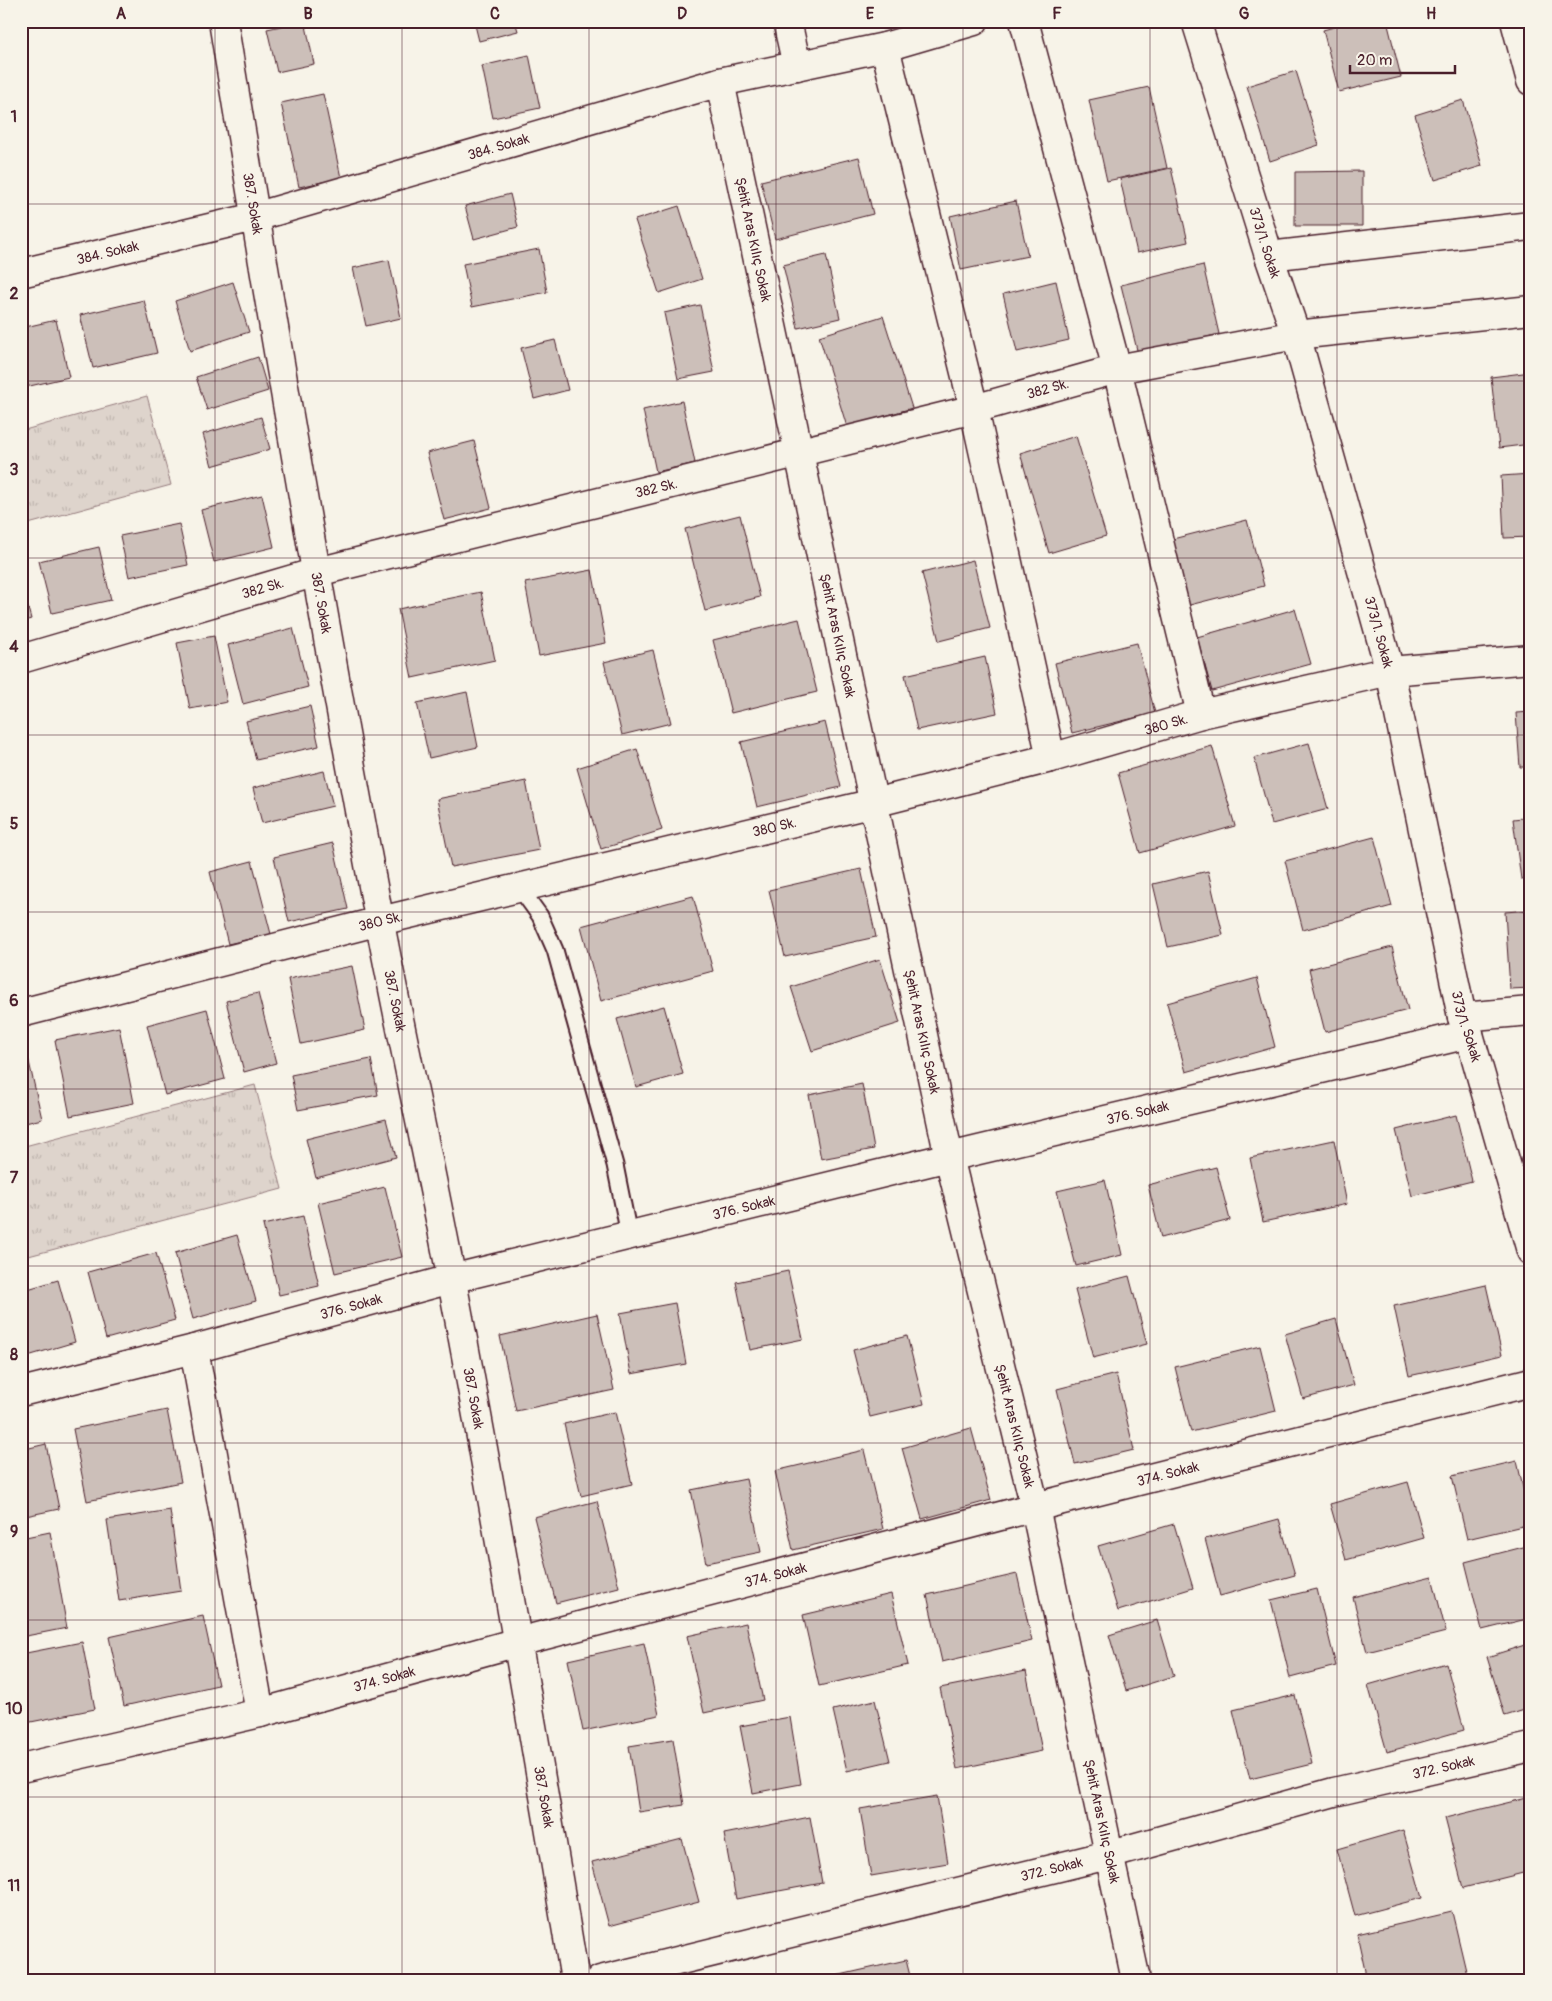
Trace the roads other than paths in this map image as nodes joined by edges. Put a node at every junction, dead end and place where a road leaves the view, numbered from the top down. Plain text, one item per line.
1 (223, 21) edge
2 (787, 21) edge
3 (974, 21) edge
4 (1024, 21) edge
5 (1196, 21) edge
6 (1516, 21) edge
7 (885, 47) junction
8 (797, 66) junction
9 (1531, 81) edge
10 (720, 82) junction
11 (255, 217) junction
12 (1531, 226) edge
13 (1269, 256) junction
14 (21, 273) edge
15 (1531, 310) edge
16 (1296, 335) junction
17 (1117, 369) junction
18 (974, 409) junction
19 (798, 452) junction
20 (317, 572) junction
21 (21, 659) edge
22 (1531, 659) edge
23 (1390, 671) junction
24 (1201, 714) junction
25 (1051, 758) junction
26 (874, 803) junction
27 (519, 887) junction
28 (380, 921) junction
29 (1531, 1012) edge
30 (21, 1013) edge
31 (1466, 1026) junction
32 (949, 1156) junction
33 (629, 1235) junction
34 (1531, 1251) edge
35 (451, 1278) junction
36 (194, 1349) junction
37 (1531, 1382) edge
38 (21, 1392) edge
39 (1035, 1507) junction
40 (518, 1642) junction
41 (260, 1713) junction
42 (1531, 1747) edge
43 (21, 1768) edge
44 (1108, 1855) junction
45 (575, 1980) edge
46 (600, 1980) edge
47 (1136, 1980) edge

1 - 11 street, 387. Sokak
2 - 8 street
3 - 7 street, 384. Sokak
4 - 17 street
5 - 13 street, 373/1. Sokak
6 - 9 street
7 - 8 street, 384. Sokak
7 - 18 street
8 - 10 street, 384. Sokak
10 - 11 street, 384. Sokak
10 - 19 street, Şehit Aras Kılıç Sokak
11 - 14 street, 384. Sokak
11 - 20 street, 387. Sokak
12 - 13 street
13 - 16 street, 373/1. Sokak
15 - 16 street, 382 Sk.
16 - 17 street, 382 Sk.
16 - 23 street, 373/1. Sokak
17 - 18 street, 382 Sk.
17 - 24 street
18 - 19 street, 382 Sk.
18 - 25 street
19 - 20 street, 382 Sk.
19 - 26 street, Şehit Aras Kılıç Sokak
20 - 21 street, 382 Sk.
20 - 28 street, 387. Sokak
22 - 23 street, 380 Sk.
23 - 24 street, 380 Sk.
23 - 31 street, 373/1. Sokak
24 - 25 street, 380 Sk.
25 - 26 street, 380 Sk.
26 - 27 street, 380 Sk.
26 - 32 street, Şehit Aras Kılıç Sokak
27 - 28 street, 380 Sk.
27 - 33 lane
28 - 30 street, 380 Sk.
28 - 35 street, 387. Sokak
29 - 31 street, 376. Sokak
31 - 32 street, 376. Sokak
31 - 34 street, 373/1. Sokak
32 - 33 street, 376. Sokak
32 - 39 street, Şehit Aras Kılıç Sokak
33 - 35 street, 376. Sokak
35 - 36 street, 376. Sokak
35 - 40 street, 387. Sokak
36 - 38 street, 376. Sokak
36 - 41 street
37 - 39 street, 374. Sokak
39 - 40 street, 374. Sokak
39 - 44 street, Şehit Aras Kılıç Sokak
40 - 41 street, 374. Sokak
40 - 45 street, 387. Sokak
41 - 43 street, 374. Sokak
42 - 44 street, 372. Sokak
44 - 46 street, 372. Sokak
44 - 47 street, Şehit Aras Kılıç Sokak

